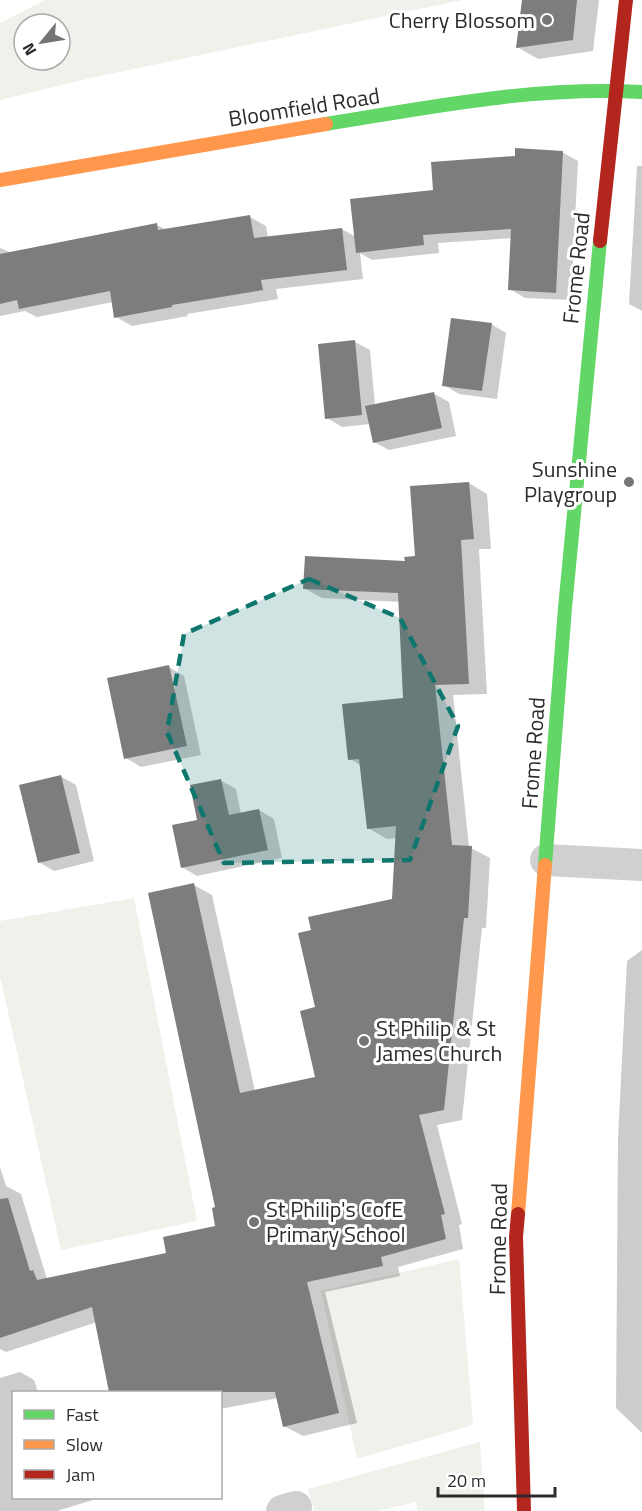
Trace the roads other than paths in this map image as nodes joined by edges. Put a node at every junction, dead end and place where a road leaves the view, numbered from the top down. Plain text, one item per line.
1 (626, 0) edge
2 (617, 90) junction
3 (642, 92) edge
4 (0, 180) edge
5 (546, 860) junction
6 (642, 865) edge
7 (524, 1511) edge

1 - 2 street, Frome Road
2 - 3 street, Bloomfield Road
2 - 4 street, Bloomfield Road
2 - 5 street, Frome Road
5 - 6 street
5 - 7 street, Frome Road

